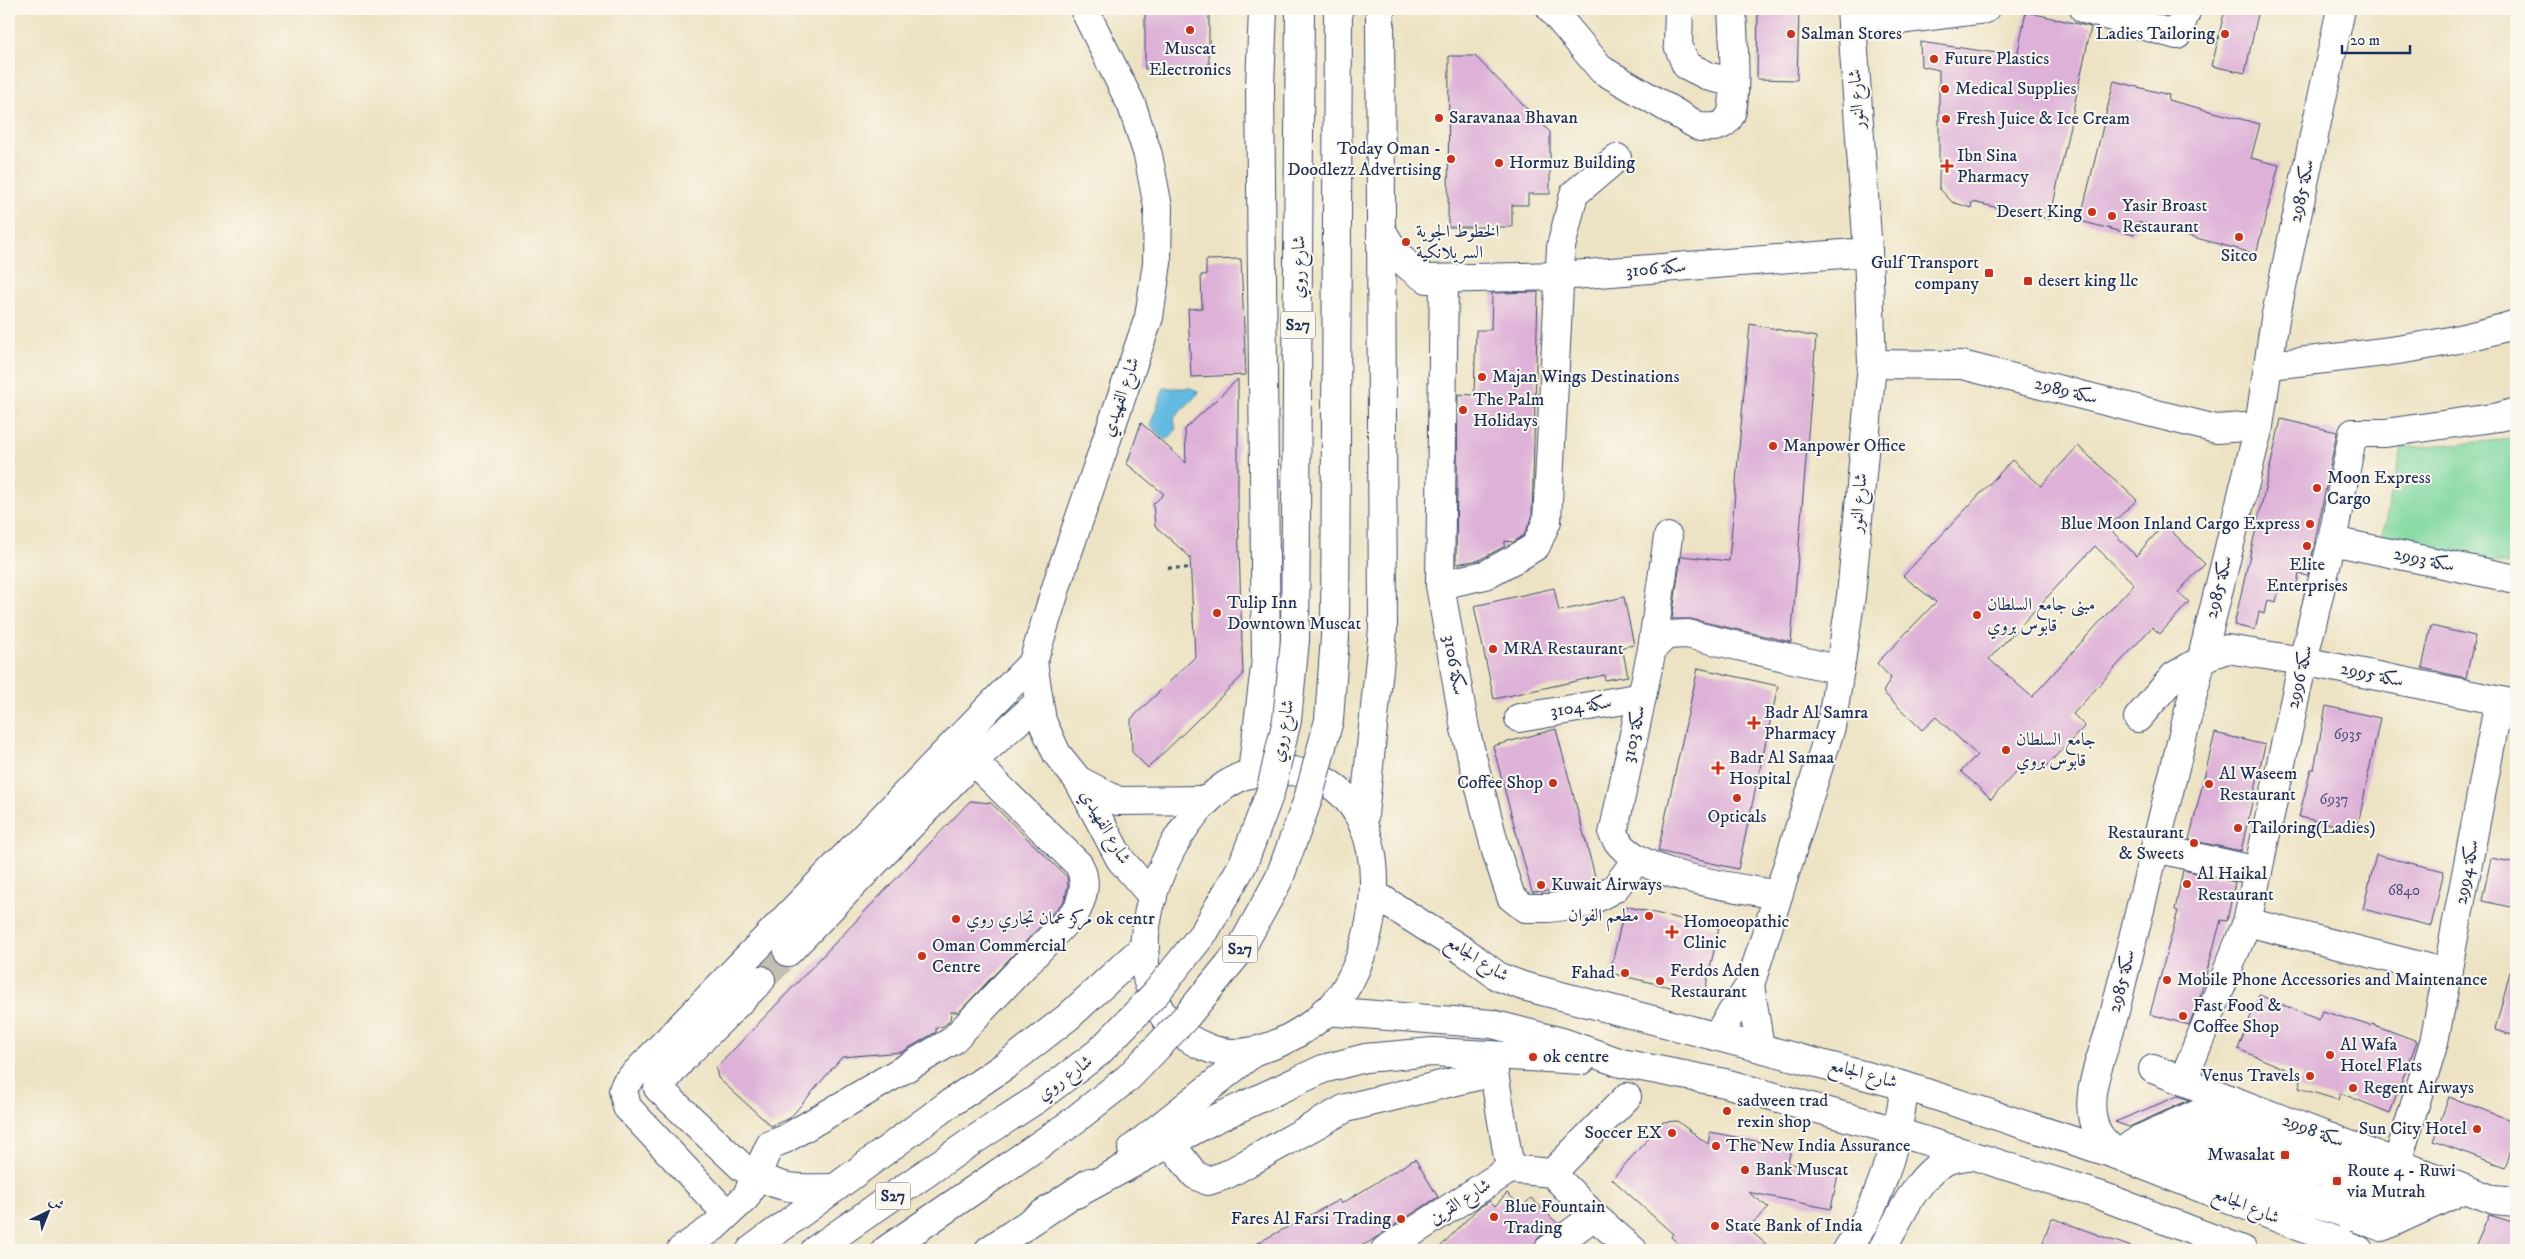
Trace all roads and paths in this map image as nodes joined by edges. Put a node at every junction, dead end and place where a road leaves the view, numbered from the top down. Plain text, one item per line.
1 (1084, 9) edge
2 (1264, 9) edge
3 (1300, 9) edge
4 (1338, 9) edge
5 (1367, 9) edge
6 (1380, 9) edge
7 (1551, 9) edge
8 (1679, 9) edge
9 (1732, 9) edge
10 (1985, 9) edge
11 (2084, 9) edge
12 (2186, 9) edge
13 (2341, 9) edge
14 (1851, 18) edge
15 (1734, 78) junction
16 (1380, 111) junction
17 (1617, 158) dead end
18 (1380, 227) junction
19 (1868, 252) junction
20 (1560, 276) junction
21 (1444, 279) junction
22 (2516, 324) edge
23 (1872, 364) junction
24 (2269, 365) junction
25 (2516, 412) edge
26 (2259, 426) junction
27 (1668, 537) dead end
28 (2332, 540) junction
29 (1168, 568) dead end
30 (1191, 568) dead end
31 (2516, 578) edge
32 (1440, 585) junction
33 (2208, 630) junction
34 (1652, 649) junction
35 (2226, 650) junction
36 (2201, 659) junction
37 (2303, 661) junction
38 (1033, 662) junction
39 (1840, 670) junction
40 (1642, 697) junction
41 (1038, 703) junction
42 (2508, 703) edge
43 (1519, 718) dead end
44 (2138, 718) dead end
45 (973, 761) junction
46 (1252, 773) junction
47 (1078, 780) junction
48 (1208, 800) junction
49 (1363, 825) junction
50 (2155, 848) junction
51 (1637, 859) junction
52 (2258, 871) junction
53 (1374, 894) junction
54 (1778, 895) junction
55 (1153, 896) junction
56 (2247, 922) junction
57 (757, 946) junction
58 (1146, 946) junction
59 (778, 967) junction
60 (2448, 973) junction
61 (1750, 985) junction
62 (1325, 1011) junction
63 (1717, 1035) junction
64 (1760, 1047) junction
65 (1254, 1052) junction
66 (1493, 1063) junction
67 (1621, 1063) junction
68 (2153, 1068) dead end
69 (2183, 1081) junction
70 (1905, 1086) junction
71 (1627, 1097) dead end
72 (2229, 1099) junction
73 (2263, 1112) junction
74 (2298, 1126) junction
75 (1898, 1132) junction
76 (2332, 1138) junction
77 (2140, 1139) junction
78 (1170, 1143) junction
79 (2364, 1150) junction
80 (2169, 1151) junction
81 (1971, 1155) junction
82 (2117, 1155) junction
83 (2397, 1163) junction
84 (2207, 1164) junction
85 (1510, 1169) junction
86 (1552, 1173) junction
87 (757, 1176) junction
88 (2429, 1176) junction
89 (2241, 1177) junction
90 (835, 1188) junction
91 (2466, 1189) junction
92 (2276, 1190) junction
93 (1076, 1194) junction
94 (2516, 1202) edge
95 (2313, 1204) junction
96 (726, 1214) junction
97 (1594, 1216) junction
98 (2348, 1216) junction
99 (1886, 1249) edge
100 (681, 1250) edge
101 (751, 1250) edge
102 (816, 1250) edge
103 (886, 1250) edge
104 (989, 1250) edge
105 (1384, 1250) edge
106 (1548, 1250) edge
107 (1634, 1250) edge
108 (1847, 1250) edge
109 (2243, 1250) edge
110 (2359, 1250) edge

1 - 38 street, شارع الفهيدي
2 - 46 street
3 - 102 street, شارع روي / S27, bridge
4 - 103 street, S27, bridge
5 - 16 street
6 - 16 street
7 - 15 street
8 - 15 street
9 - 15 street
10 - 14 street
11 - 12 street
13 - 24 street, سكة 2985
14 - 19 street, شارع النور
16 - 18 street
17 - 20 street
18 - 21 street, سكة 3106
18 - 49 street
19 - 20 street, سكة 3106
19 - 23 street, شارع النور
20 - 21 street, سكة 3106
20 - 32 street
21 - 32 street, سكة 3106
22 - 24 street
23 - 26 street, سكة 2989
23 - 39 street, شارع النور
24 - 26 street, سكة 2985
25 - 28 street, سكة 2996
26 - 33 street, سكة 2985
27 - 34 street, سكة 3103
28 - 31 street, سكة 2993
28 - 37 street, سكة 2996
29 - 30 path
32 - 51 street, سكة 3106
33 - 35 street
33 - 36 street, سكة 2985
34 - 39 street
34 - 40 street, سكة 3103
35 - 36 street, سكة 2995
35 - 37 street, سكة 2995
36 - 44 street, سكة 2995
36 - 50 street, سكة 2985
37 - 42 street, سكة 2995
37 - 52 street, سكة 2996
38 - 41 street, شارع الفهيدي
38 - 57 street
39 - 54 street, شارع النور
40 - 43 street, سكة 3104
40 - 51 street, سكة 3103
41 - 45 street
41 - 47 street, شارع الفهيدي
42 - 60 street, سكة 2994
45 - 59 street
45 - 87 street
46 - 48 street
46 - 49 street
47 - 48 street, شارع الفهيدي
47 - 55 street, شارع الفهيدي
48 - 55 street
49 - 53 street
50 - 52 street
50 - 82 street, سكة 2985
51 - 54 street, سكة 3103
52 - 56 street, سكة 2996
53 - 62 street
53 - 63 street, شارع الجامع
54 - 61 street, شارع النور
55 - 58 street
56 - 60 street
56 - 69 street, سكة 2996
57 - 59 street
57 - 96 street
58 - 65 street
58 - 90 street
59 - 87 street
60 - 83 street, سكة 2994
61 - 63 street, شارع النور
61 - 64 street, شارع النور
62 - 65 street
62 - 67 street
63 - 64 street, شارع الجامع
64 - 70 street, شارع الجامع
65 - 93 street
66 - 67 street
66 - 78 street
66 - 78 street
66 - 85 street
67 - 75 street
68 - 69 street, سكة 2998
69 - 72 street, سكة 2998
70 - 75 street
70 - 82 street, شارع الجامع
71 - 86 street
72 - 73 street, سكة 2998
72 - 77 street
73 - 74 street, سكة 2998
73 - 80 street
74 - 76 street, سكة 2998
74 - 84 street
75 - 81 street
75 - 108 street
76 - 79 street, سكة 2998
76 - 89 street
77 - 80 street
77 - 82 street
78 - 93 street
79 - 83 street, سكة 2998
79 - 92 street
80 - 84 street
81 - 99 street
81 - 109 street
82 - 110 street, شارع الجامع
83 - 88 street, سكة 2998
83 - 95 street
84 - 89 street
85 - 86 street
85 - 105 street, شارع القرين
86 - 97 street
87 - 90 street
87 - 96 street
88 - 91 street, سكة 2998
88 - 98 street
89 - 92 street
90 - 101 street
91 - 94 street, سكة 2998
91 - 98 street
92 - 95 street
93 - 104 street
95 - 98 street
96 - 100 street
97 - 106 street
97 - 107 street

